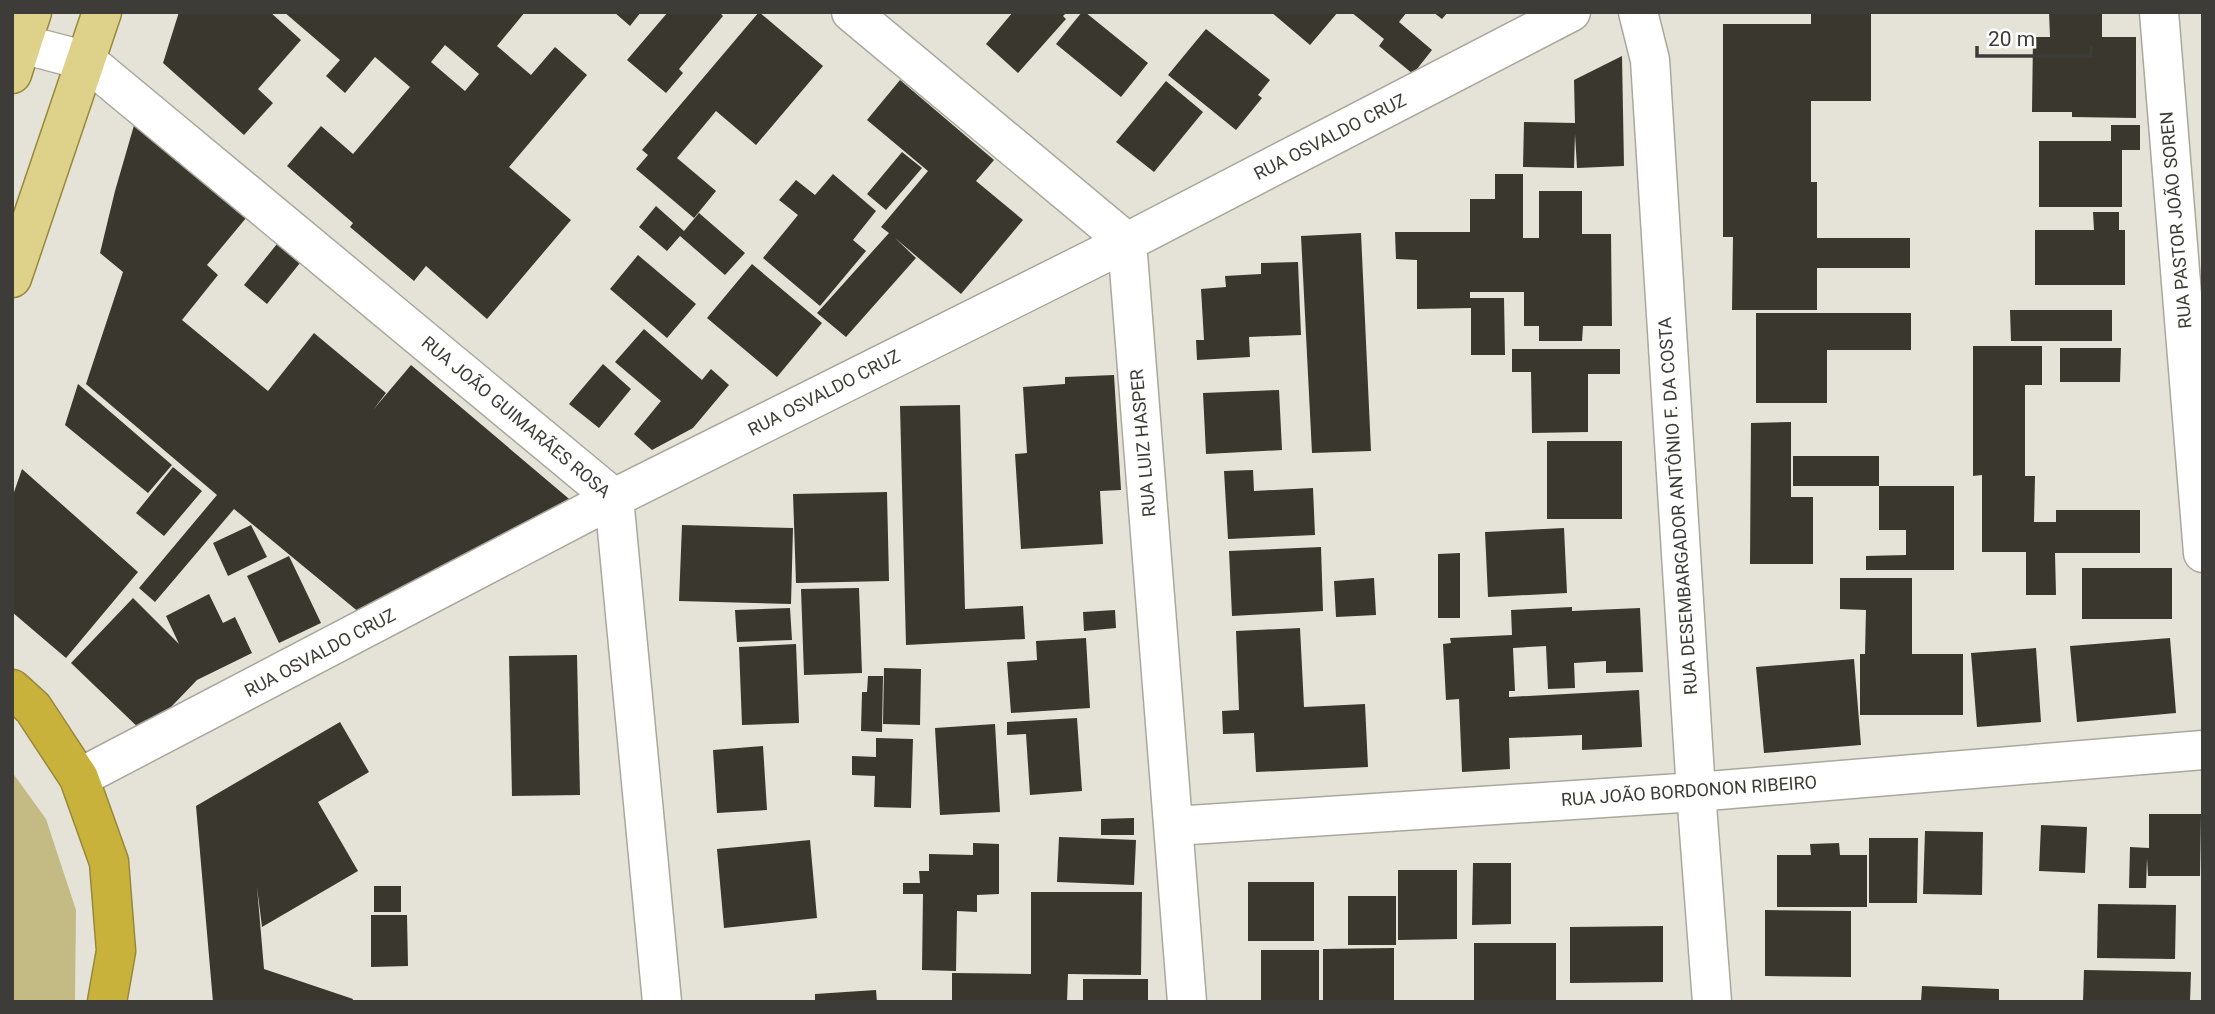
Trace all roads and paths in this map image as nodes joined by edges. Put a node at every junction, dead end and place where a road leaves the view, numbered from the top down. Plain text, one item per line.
1 (102, 12) edge
2 (851, 12) edge
3 (1571, 12) edge
4 (1638, 12) edge
5 (2159, 12) edge
6 (19, 44) edge
7 (87, 61) junction
8 (1127, 242) junction
9 (12, 278) edge
10 (614, 498) junction
11 (2203, 553) edge
12 (12, 689) edge
13 (2203, 750) edge
14 (79, 778) junction
15 (1696, 792) junction
16 (1174, 826) junction
17 (107, 1002) edge
18 (663, 1002) edge
19 (1186, 1002) edge
20 (1712, 1002) edge

1 - 7 main road
2 - 8 street
3 - 8 street, RUA OSVALDO CRUZ
4 - 15 street, RUA DESEMBARGADOR ANTÔNIO F. DA COSTA
5 - 11 street, RUA PASTOR JOÃO SOREN
6 - 7 street, RUA JOÃO GUIMARÃES ROSA
7 - 9 main road
7 - 10 street, RUA JOÃO GUIMARÃES ROSA
8 - 10 street, RUA OSVALDO CRUZ
8 - 16 street, RUA LUIZ HASPER
10 - 14 street, RUA OSVALDO CRUZ
10 - 18 street, RUA JOÃO GUIMARÃES ROSA
12 - 14 highway
13 - 15 street, RUA JOÃO BORDONON RIBEIRO
14 - 17 highway
15 - 16 street, RUA JOÃO BORDONON RIBEIRO
15 - 20 street, RUA DESEMBARGADOR ANTÔNIO F. DA COSTA
16 - 19 street, RUA LUIZ HASPER

